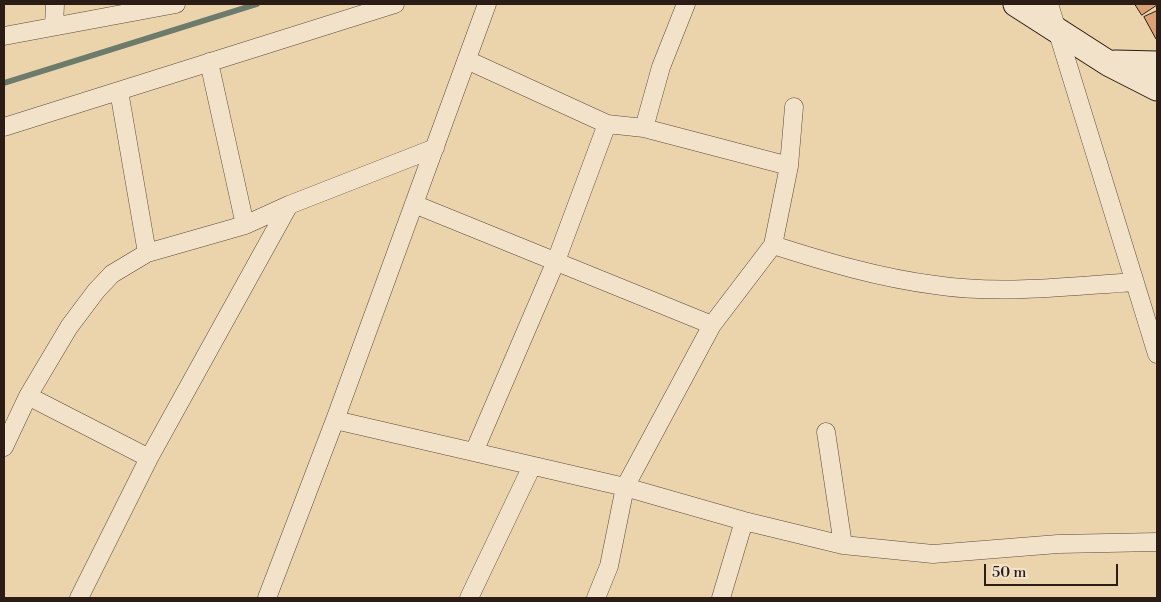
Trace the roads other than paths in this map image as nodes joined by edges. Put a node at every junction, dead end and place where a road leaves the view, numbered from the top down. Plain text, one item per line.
1 (55, 4) edge
2 (176, 4) edge
3 (395, 4) edge
4 (487, 4) edge
5 (686, 4) edge
6 (1016, 4) edge
7 (1049, 4) edge
8 (54, 26) junction
9 (1058, 31) junction
10 (4, 36) edge
11 (467, 60) junction
12 (209, 62) junction
13 (1108, 63) junction
14 (1157, 64) edge
15 (1157, 88) edge
16 (119, 90) junction
17 (794, 107) dead end
18 (607, 124) junction
19 (4, 127) edge
20 (644, 128) junction
21 (435, 148) junction
22 (789, 166) junction
23 (289, 204) junction
24 (414, 204) junction
25 (245, 225) junction
26 (773, 245) junction
27 (147, 253) junction
28 (556, 261) junction
29 (1135, 282) junction
30 (712, 324) junction
31 (1157, 354) edge
32 (28, 396) junction
33 (335, 420) junction
34 (826, 432) dead end
35 (4, 444) edge
36 (474, 452) junction
37 (149, 458) junction
38 (532, 466) junction
39 (625, 487) junction
40 (744, 521) junction
41 (1157, 542) edge
42 (842, 545) junction
43 (79, 598) edge
44 (267, 598) edge
45 (469, 598) edge
46 (596, 598) edge
47 (721, 598) edge

1 - 8 street
2 - 8 street
3 - 12 street
4 - 11 street
5 - 20 street
6 - 9 main road
7 - 9 street
8 - 10 street
9 - 13 main road
9 - 29 street
11 - 18 street
11 - 21 street
12 - 16 street
12 - 25 street
13 - 14 main road
13 - 15 main road
16 - 19 street
16 - 27 street
17 - 22 street
18 - 20 street
18 - 28 street
20 - 22 street
21 - 23 street
21 - 24 street
22 - 26 street
23 - 25 street
23 - 37 street
24 - 28 street
24 - 33 street
25 - 27 street
26 - 29 street
26 - 30 street
27 - 32 street
28 - 30 street
28 - 36 street
29 - 31 street
30 - 39 street
32 - 35 street
32 - 37 street
33 - 36 street
33 - 44 street
34 - 42 street
36 - 38 street
37 - 43 street
38 - 39 street
38 - 45 street
39 - 40 street
39 - 46 street
40 - 42 street
40 - 47 street
41 - 42 street

